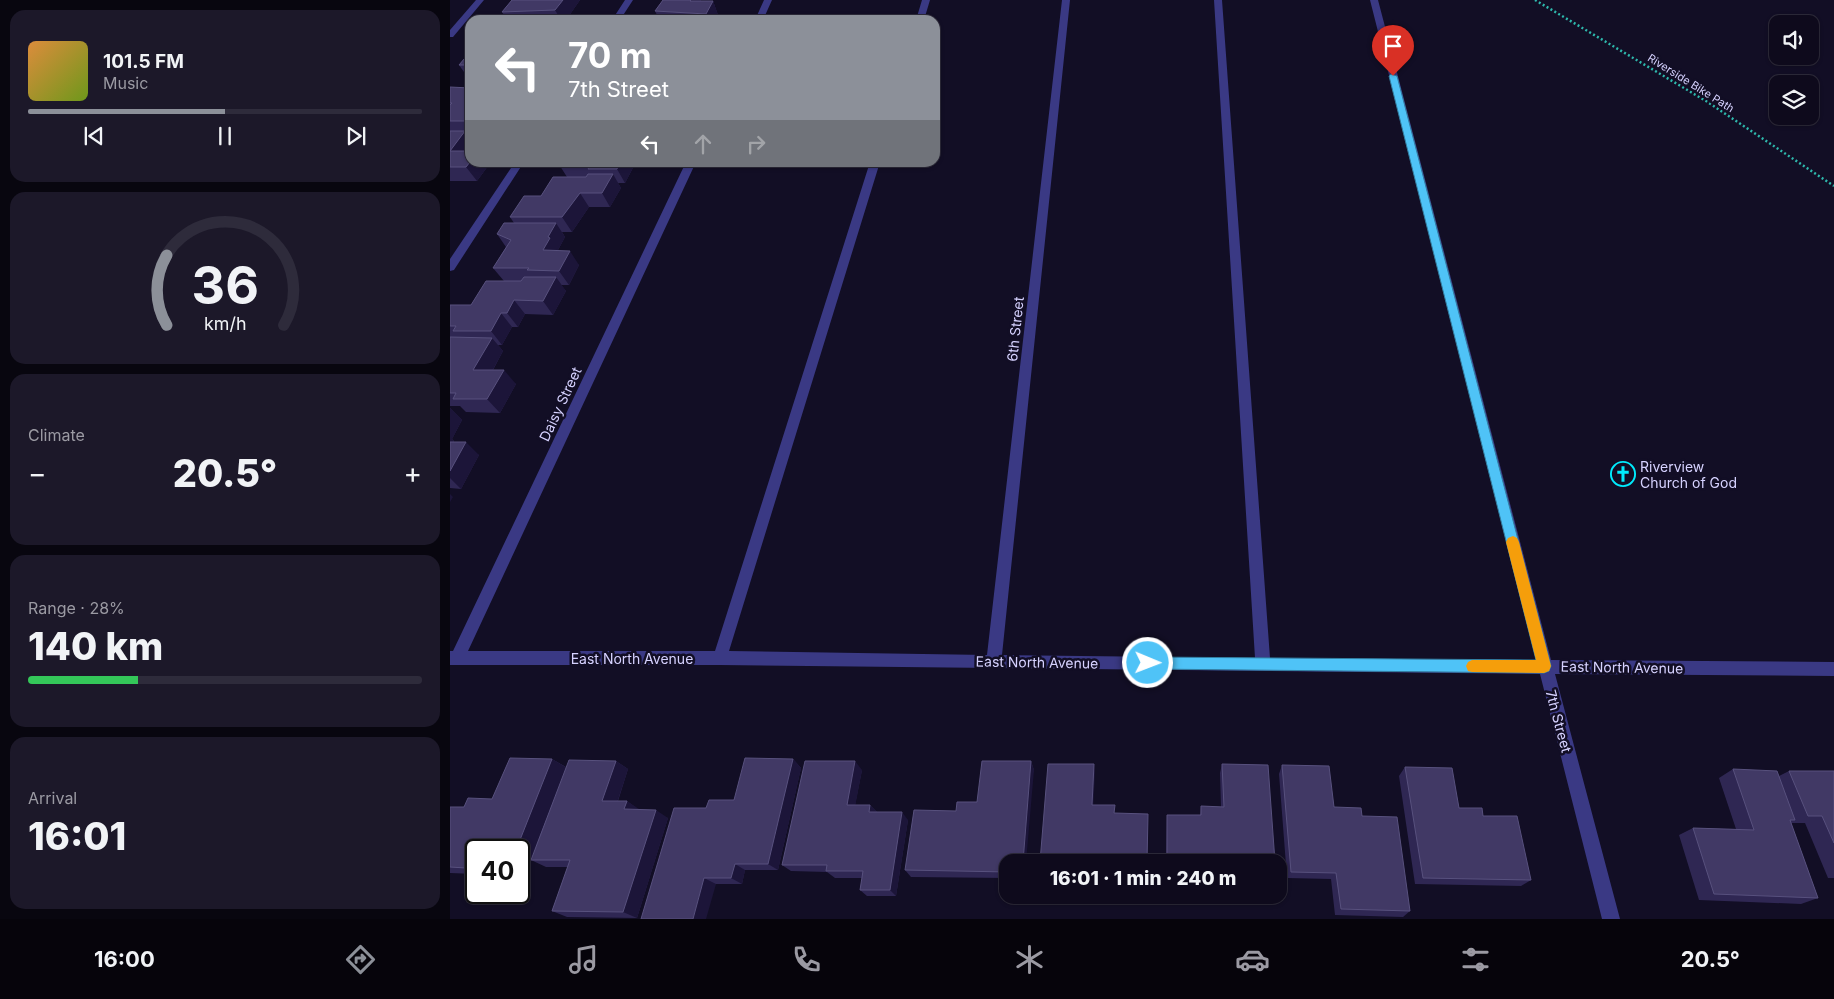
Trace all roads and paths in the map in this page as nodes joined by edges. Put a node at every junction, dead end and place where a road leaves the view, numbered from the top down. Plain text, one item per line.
1 (480, 0) edge
2 (629, 0) edge
3 (768, 0) edge
4 (926, 0) edge
5 (1066, 0) edge
6 (1218, 0) edge
7 (1374, 0) edge
8 (1535, 0) edge
9 (467, 15) edge
10 (619, 15) edge
11 (761, 15) edge
12 (922, 15) edge
13 (465, 18) edge
14 (450, 35) edge
15 (517, 167) edge
16 (689, 167) edge
17 (873, 167) edge
18 (1834, 186) edge
19 (450, 267) edge
20 (453, 658) edge
21 (720, 658) junction
22 (994, 661) junction
23 (1263, 665) junction
24 (1544, 666) junction
25 (1834, 669) edge
26 (1611, 919) edge

1 - 9 street
2 - 10 street
3 - 11 street
4 - 12 street
5 - 22 street, 6th Street
6 - 23 street
7 - 24 street, 7th Street
8 - 18 path, Riverside Bike Path
13 - 14 street
15 - 19 street
16 - 20 street, Daisy Street
17 - 21 street
20 - 21 street, East North Avenue
21 - 22 street, East North Avenue
22 - 23 street, East North Avenue
23 - 24 street, East North Avenue
24 - 25 street, East North Avenue
24 - 26 street, 7th Street

